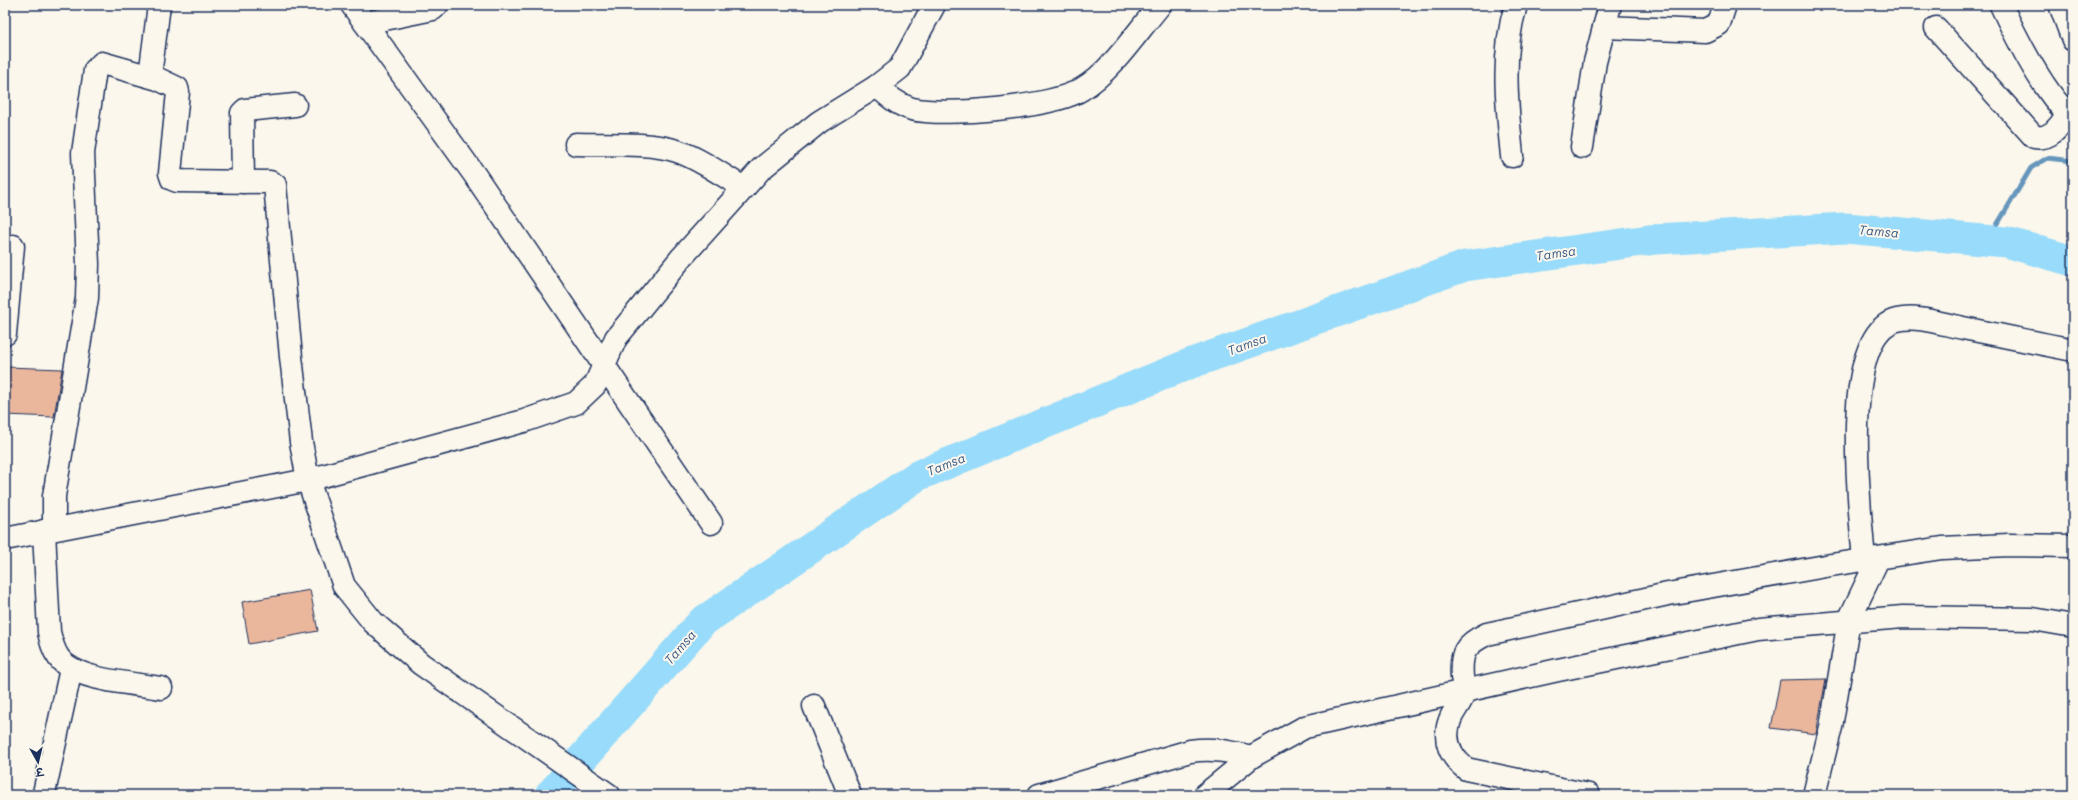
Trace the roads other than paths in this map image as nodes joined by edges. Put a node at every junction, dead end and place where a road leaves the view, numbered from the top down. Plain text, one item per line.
1 (159, 5) edge
2 (352, 5) edge
3 (437, 5) edge
4 (934, 5) edge
5 (1160, 5) edge
6 (1516, 5) edge
7 (1610, 5) edge
8 (1725, 5) edge
9 (2001, 5) edge
10 (2060, 5) edge
11 (365, 23) junction
12 (1604, 27) junction
13 (1936, 28) dead end
14 (2073, 40) edge
15 (150, 76) junction
16 (877, 86) junction
17 (295, 105) dead end
18 (2070, 110) edge
19 (576, 144) dead end
20 (1582, 147) dead end
21 (1512, 156) dead end
22 (243, 182) junction
23 (744, 188) junction
24 (13, 246) dead end
25 (5, 334) edge
26 (2073, 350) edge
27 (604, 367) junction
28 (308, 480) junction
29 (711, 523) dead end
30 (49, 530) junction
31 (5, 539) edge
32 (2073, 546) edge
33 (1871, 560) junction
34 (1849, 620) junction
35 (2073, 626) edge
36 (71, 669) junction
37 (161, 688) dead end
38 (1464, 692) junction
39 (814, 706) dead end
40 (1251, 757) junction
41 (44, 792) dead end
42 (605, 792) edge
43 (1560, 792) edge
44 (1209, 794) edge
45 (850, 795) edge
46 (1039, 795) edge
47 (1589, 795) edge
48 (1814, 795) edge

1 - 15 street
2 - 11 street
3 - 11 street
4 - 16 street
5 - 16 street
6 - 21 street
7 - 12 street
8 - 12 street
9 - 18 street
10 - 14 street
11 - 27 street
12 - 20 street
13 - 18 street
15 - 22 street
15 - 30 street
16 - 23 street
17 - 22 street
19 - 23 street
22 - 28 street
23 - 27 street
24 - 25 street
26 - 33 street
27 - 28 street
27 - 29 street
28 - 30 street
28 - 42 street
30 - 31 street
30 - 36 street
32 - 33 street
33 - 34 street
33 - 38 street
34 - 35 street
34 - 38 street
34 - 48 street
36 - 37 street
36 - 41 street
38 - 40 street
38 - 43 street
39 - 45 street
40 - 44 street
40 - 46 street
43 - 47 street

